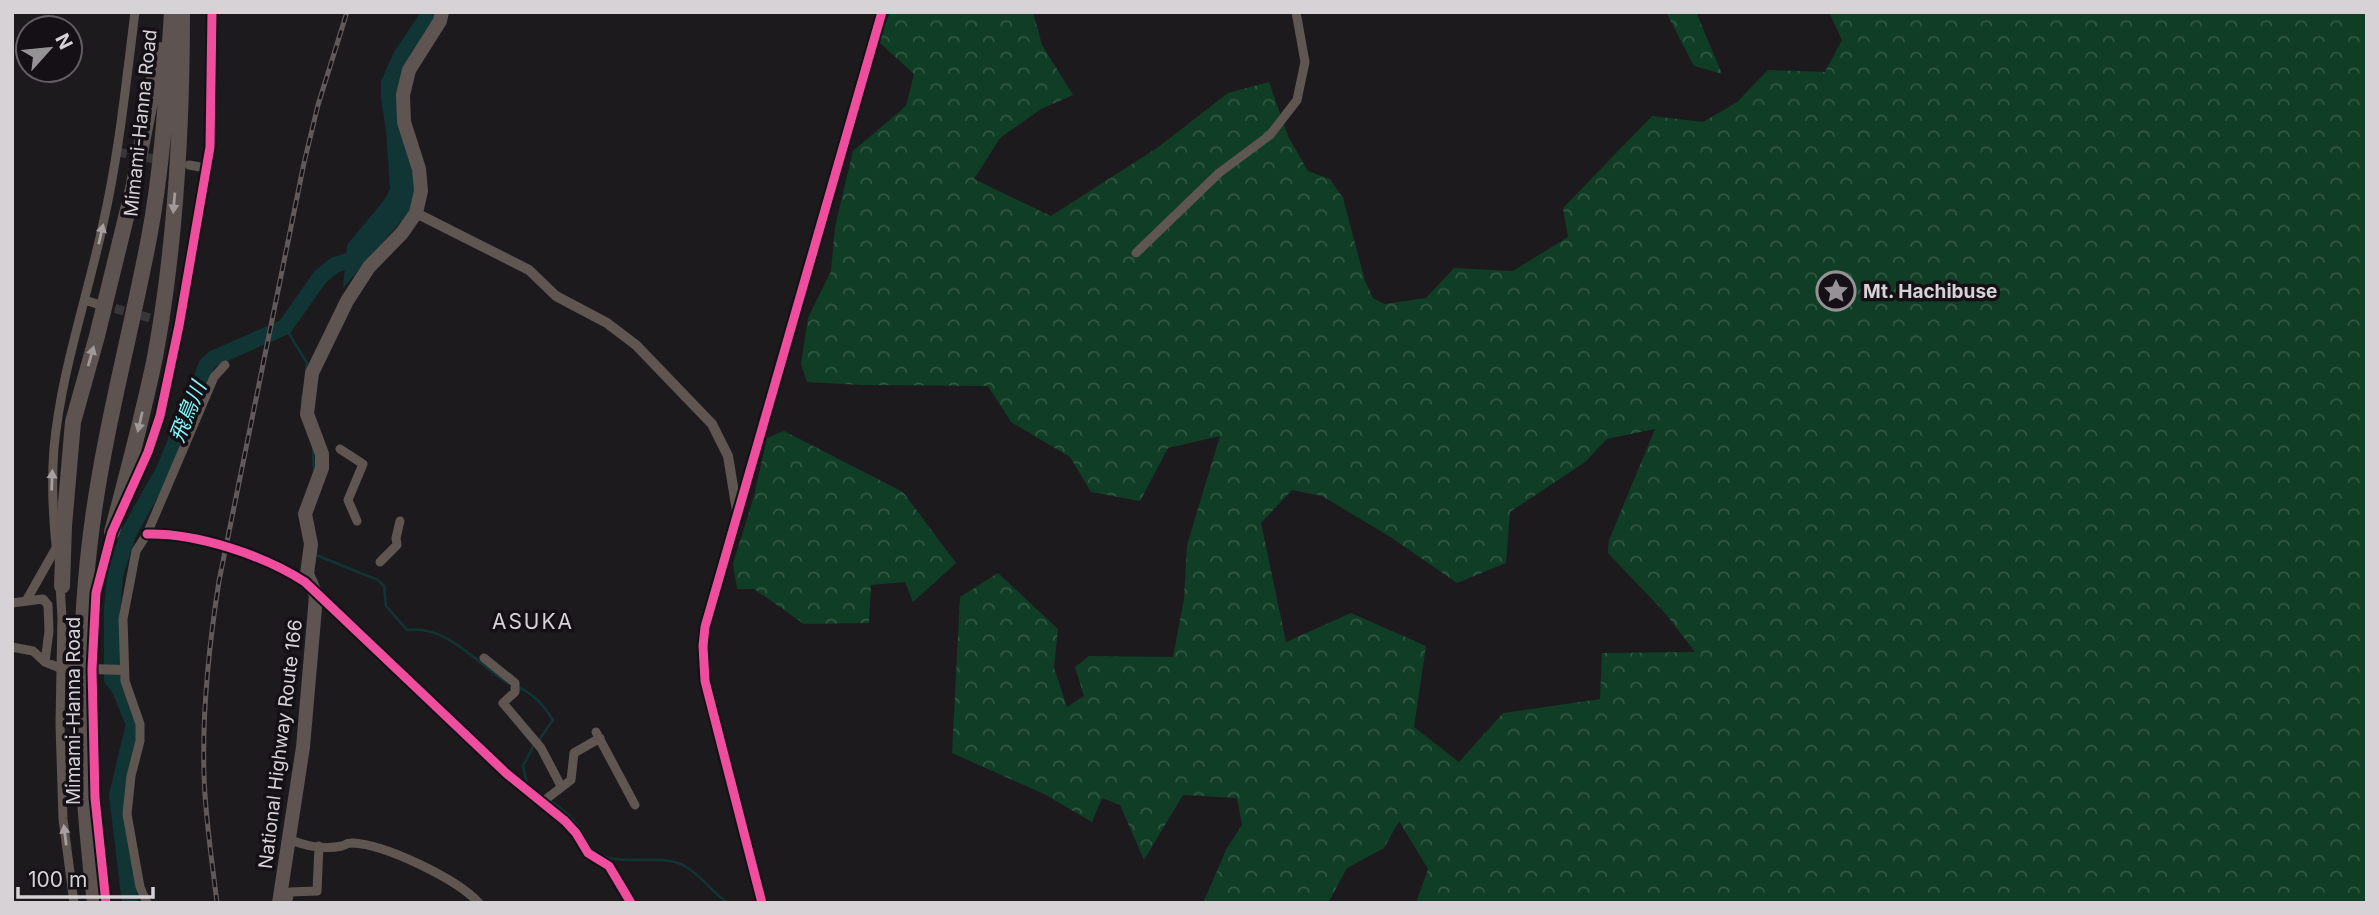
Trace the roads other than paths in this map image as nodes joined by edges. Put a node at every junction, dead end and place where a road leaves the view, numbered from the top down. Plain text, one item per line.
1 (135, 12) edge
2 (166, 12) edge
3 (172, 12) edge
4 (180, 12) edge
5 (212, 12) edge
6 (442, 12) edge
7 (882, 12) edge
8 (1296, 12) edge
9 (189, 165) tunnel mouth
10 (206, 168) junction
11 (416, 214) junction
12 (1136, 253) dead end
13 (85, 300) junction
14 (97, 304) tunnel mouth
15 (225, 365) dead end
16 (340, 449) dead end
17 (737, 515) junction
18 (96, 519) junction
19 (400, 521) dead end
20 (357, 522) dead end
21 (112, 533) junction
22 (147, 534) junction
23 (56, 548) junction
24 (380, 562) dead end
25 (62, 586) joint
26 (313, 590) junction
27 (26, 601) junction
28 (12, 603) edge
29 (62, 619) junction
30 (12, 647) edge
31 (484, 658) dead end
32 (45, 662) junction
33 (61, 668) junction
34 (96, 669) junction
35 (124, 670) junction
36 (561, 786) junction
37 (544, 800) junction
38 (635, 805) dead end
39 (289, 839) junction
40 (320, 846) junction
41 (74, 903) edge
42 (97, 903) edge
43 (106, 903) edge
44 (147, 903) edge
45 (279, 903) edge
46 (287, 903) edge
47 (479, 903) edge
48 (631, 903) edge
49 (762, 903) edge

13 -> 1 street
25 -> 2 highway
3 - 18 highway, Mimami-Hanna Road
4 - 18 highway, Mimami-Hanna Road
4 -> 21 highway
5 - 10 street
6 - 11 highway
7 - 17 street
8 - 12 street
9 - 10 street
10 - 21 street
11 - 17 street
11 - 26 highway, National Highway Route 166
13 - 14 street
23 -> 13 street
15 - 22 street
16 - 20 street
17 - 49 street
18 - 42 highway, Mimami-Hanna Road
19 - 24 street
21 - 34 street
22 - 26 street
22 - 35 street
23 - 27 street
23 - 29 street
25 - 29 street
26 - 37 street
26 - 39 highway, National Highway Route 166
27 - 28 street
27 - 32 street
29 - 33 street
30 - 32 street
31 - 36 street
32 - 33 street
33 - 34 street
41 -> 33 street
34 - 35 street
34 - 43 street
35 - 44 street
36 - 37 street
36 - 38 street
37 - 48 street
39 - 40 street
39 - 45 highway, National Highway Route 166
40 - 46 street
40 - 47 street

